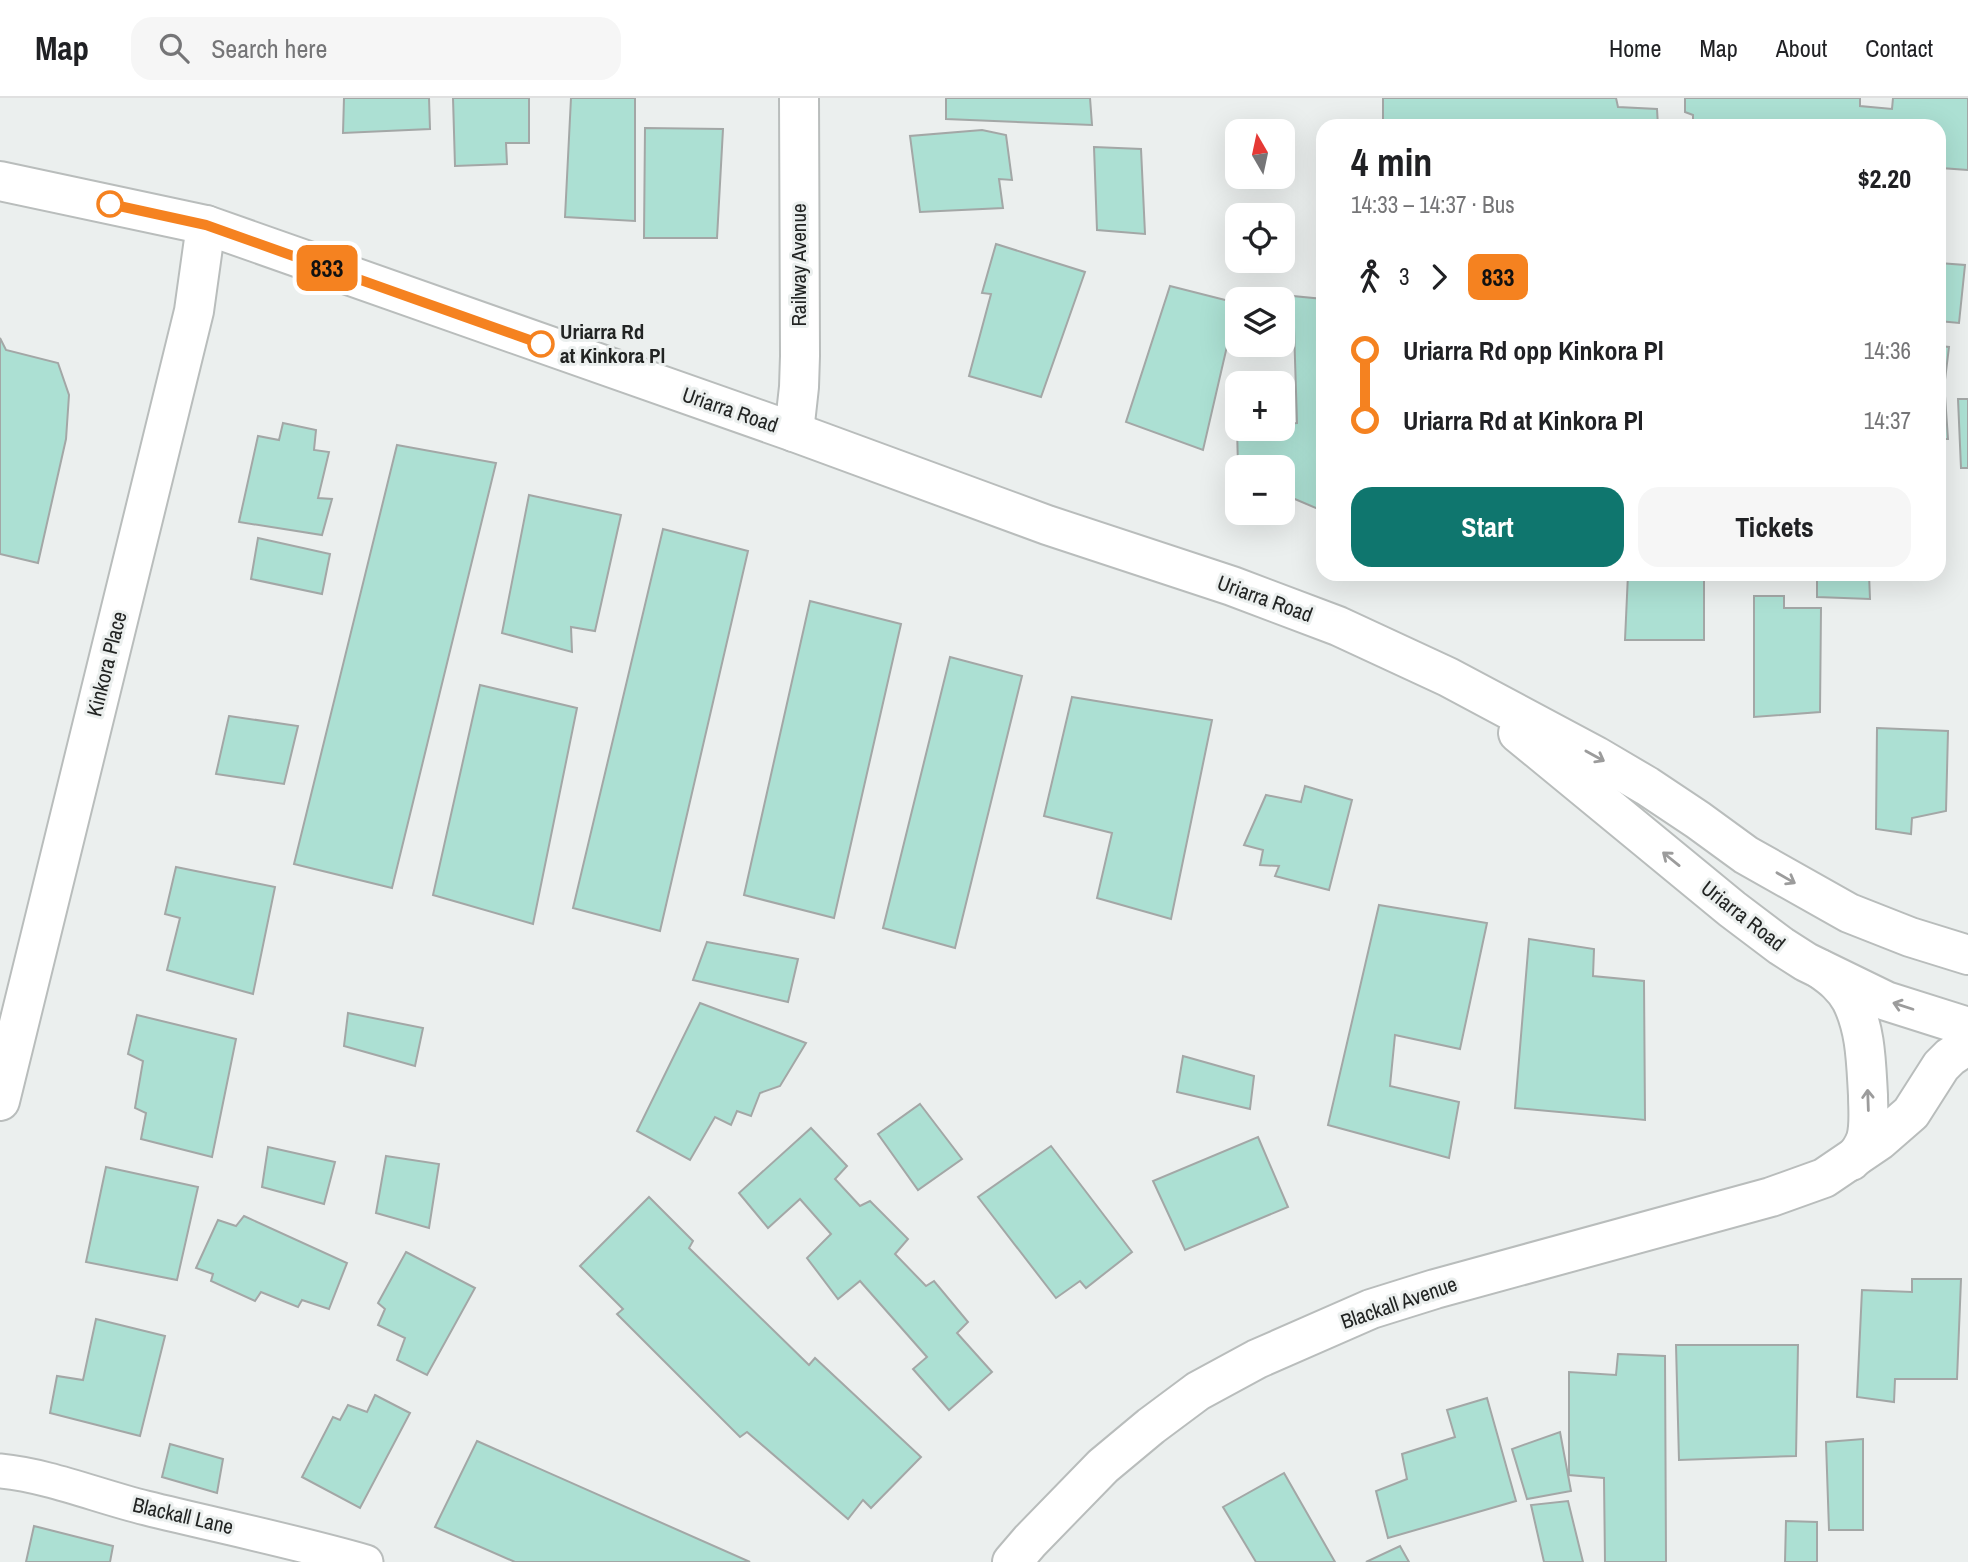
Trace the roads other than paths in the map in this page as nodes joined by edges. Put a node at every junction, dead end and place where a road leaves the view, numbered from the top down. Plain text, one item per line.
1 (799, 98) edge
2 (0, 181) edge
3 (206, 225) junction
4 (794, 432) junction
5 (1448, 677) junction
6 (1968, 955) edge
7 (1820, 969) junction
8 (1968, 1027) edge
9 (1968, 1045) edge
10 (0, 1101) edge
11 (1849, 1162) junction
12 (0, 1471) edge
13 (366, 1562) edge
14 (1012, 1562) edge

1 - 4 main road, Railway Avenue
2 - 3 main road, Uriarra Road
3 - 4 main road, Uriarra Road
3 - 10 main road, Kinkora Place
4 - 5 main road, Uriarra Road
5 -> 6 main road, Uriarra Road
7 -> 5 main road, Uriarra Road
8 -> 7 main road, Uriarra Road
11 -> 7 main road, Blackall Avenue
9 - 11 main road, Blackall Avenue
11 - 14 main road, Blackall Avenue
12 - 13 lane, Blackall Lane

